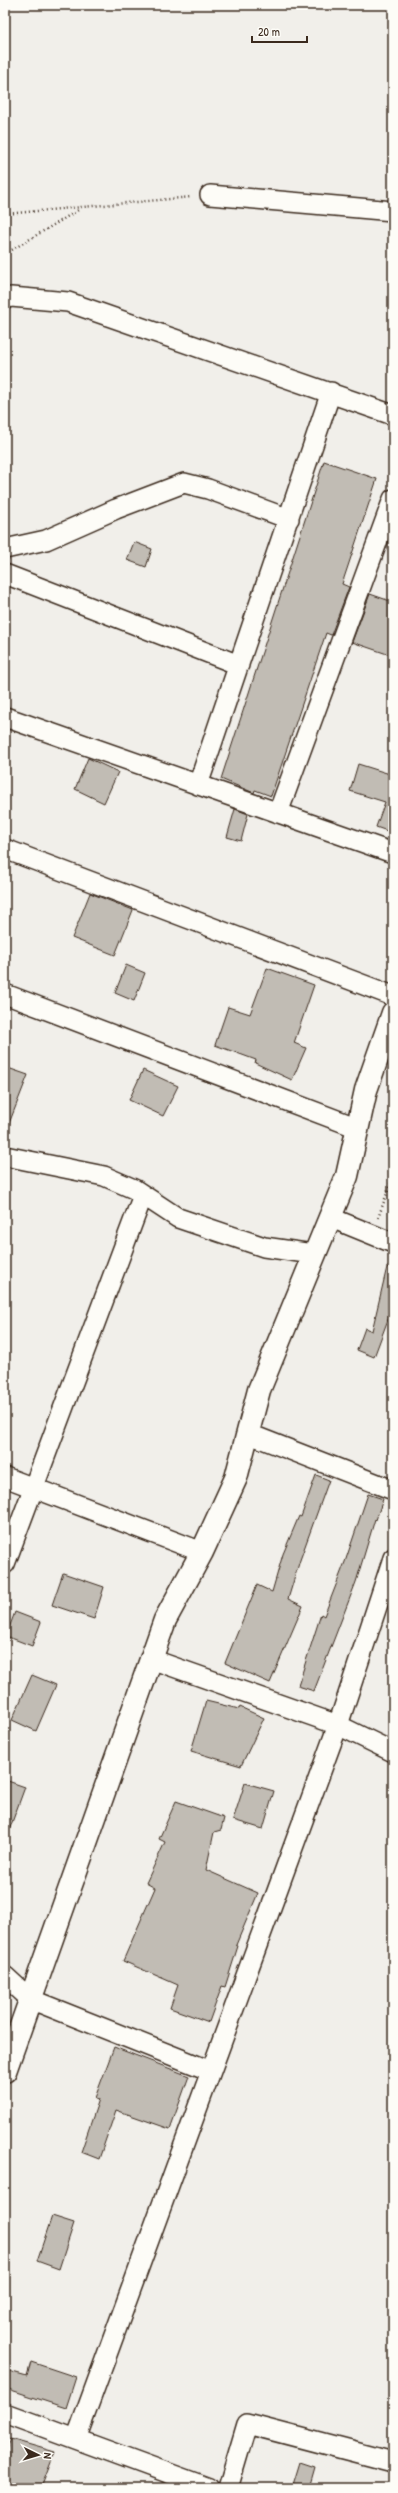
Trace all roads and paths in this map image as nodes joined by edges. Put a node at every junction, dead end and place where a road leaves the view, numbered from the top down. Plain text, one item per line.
1 (210, 196) joint
2 (82, 208) junction
3 (393, 211) edge
4 (5, 214) edge
5 (5, 254) edge
6 (5, 299) edge
7 (331, 392) junction
8 (393, 415) edge
9 (393, 499) edge
10 (288, 519) junction
11 (5, 549) edge
12 (5, 574) edge
13 (239, 665) junction
14 (5, 718) edge
15 (198, 785) junction
16 (278, 813) junction
17 (5, 849) edge
18 (393, 853) edge
19 (5, 994) edge
20 (393, 996) edge
21 (393, 1013) edge
22 (358, 1128) junction
23 (7, 1163) edge
24 (393, 1177) edge
25 (143, 1195) junction
26 (329, 1217) junction
27 (372, 1234) junction
28 (393, 1242) edge
29 (313, 1254) junction
30 (248, 1433) junction
31 (5, 1477) edge
32 (33, 1488) junction
33 (393, 1490) edge
34 (202, 1552) junction
35 (393, 1558) edge
36 (5, 1564) edge
37 (151, 1659) junction
38 (338, 1724) junction
39 (393, 1752) edge
40 (5, 1976) edge
41 (30, 1999) junction
42 (5, 2071) edge
43 (211, 2071) junction
44 (5, 2413) edge
45 (76, 2439) junction
46 (393, 2462) edge
47 (209, 2488) edge
48 (228, 2488) edge

1 - 2 path
1 - 3 street
2 - 4 path
2 - 5 path
6 - 7 street
7 - 8 street
7 - 10 street
9 - 16 street
10 - 11 street
10 - 13 street
12 - 13 street
13 - 15 street
14 - 15 street
15 - 16 street
16 - 18 street
17 - 20 street
19 - 22 street
21 - 22 main road
22 - 26 main road
23 - 25 street
24 - 27 path
25 - 29 street
25 - 32 street
26 - 27 street
26 - 29 main road
27 - 28 street
29 - 30 main road
30 - 33 street
30 - 34 main road
31 - 32 street
32 - 34 street
32 - 36 street
34 - 37 main road
35 - 38 street
37 - 38 street
37 - 41 main road
38 - 39 street
38 - 43 street
40 - 41 street
41 - 42 main road
41 - 43 street
43 - 45 street
44 - 45 street
45 - 47 street
46 - 48 street

